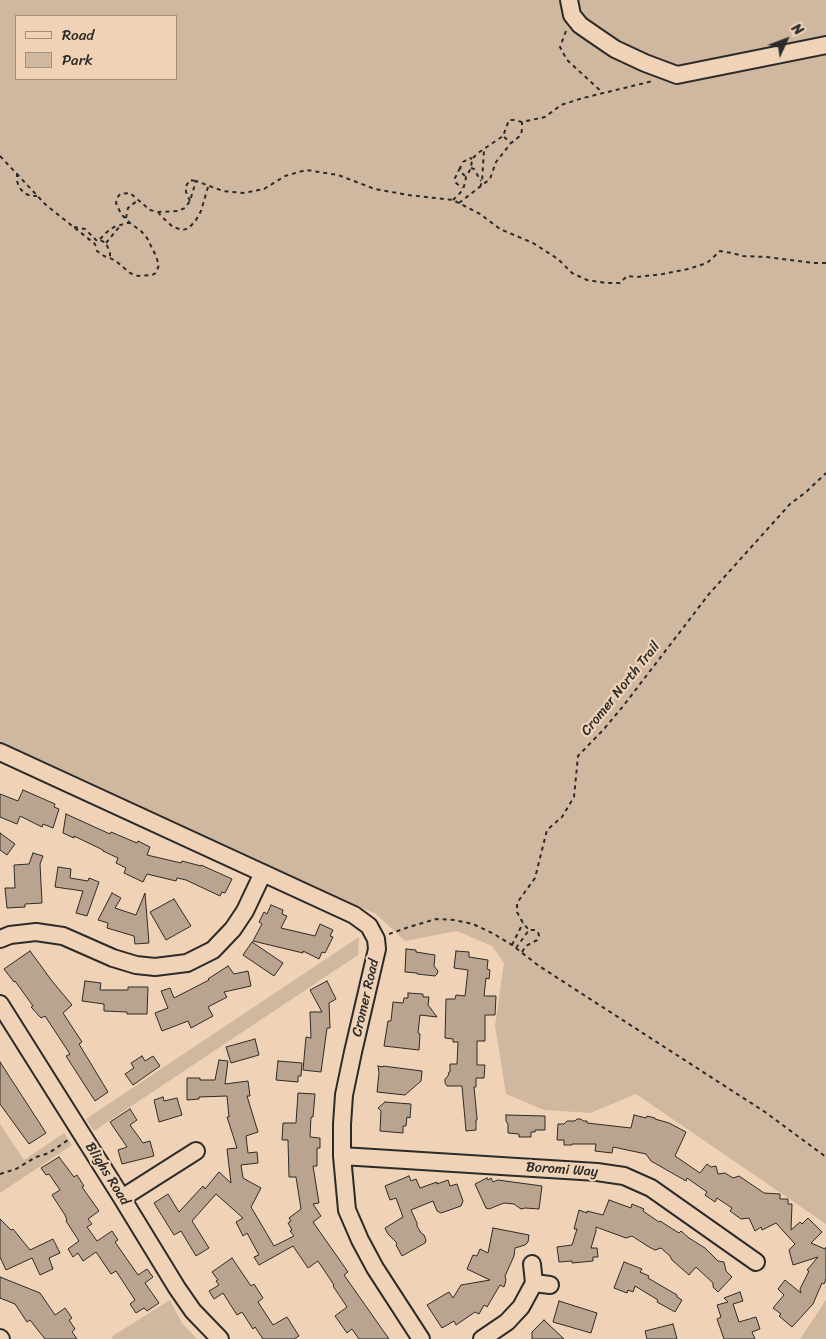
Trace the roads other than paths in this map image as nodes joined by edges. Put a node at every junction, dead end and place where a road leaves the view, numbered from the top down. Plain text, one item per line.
1 (570, 7) edge
2 (826, 44) edge
3 (0, 752) edge
4 (263, 873) junction
5 (0, 939) edge
6 (0, 1004) edge
7 (196, 1151) dead end
8 (342, 1156) junction
9 (122, 1198) junction
10 (756, 1262) dead end
11 (532, 1264) dead end
12 (220, 1339) edge
13 (421, 1339) edge
14 (482, 1339) edge

1 - 2 street
3 - 4 street
4 - 5 street
4 - 8 street, Cromer Road
6 - 9 street, Blighs Road
7 - 9 street
8 - 10 street, Boromi Way
8 - 13 street, Cromer Road
9 - 12 street, Blighs Road
11 - 14 street

